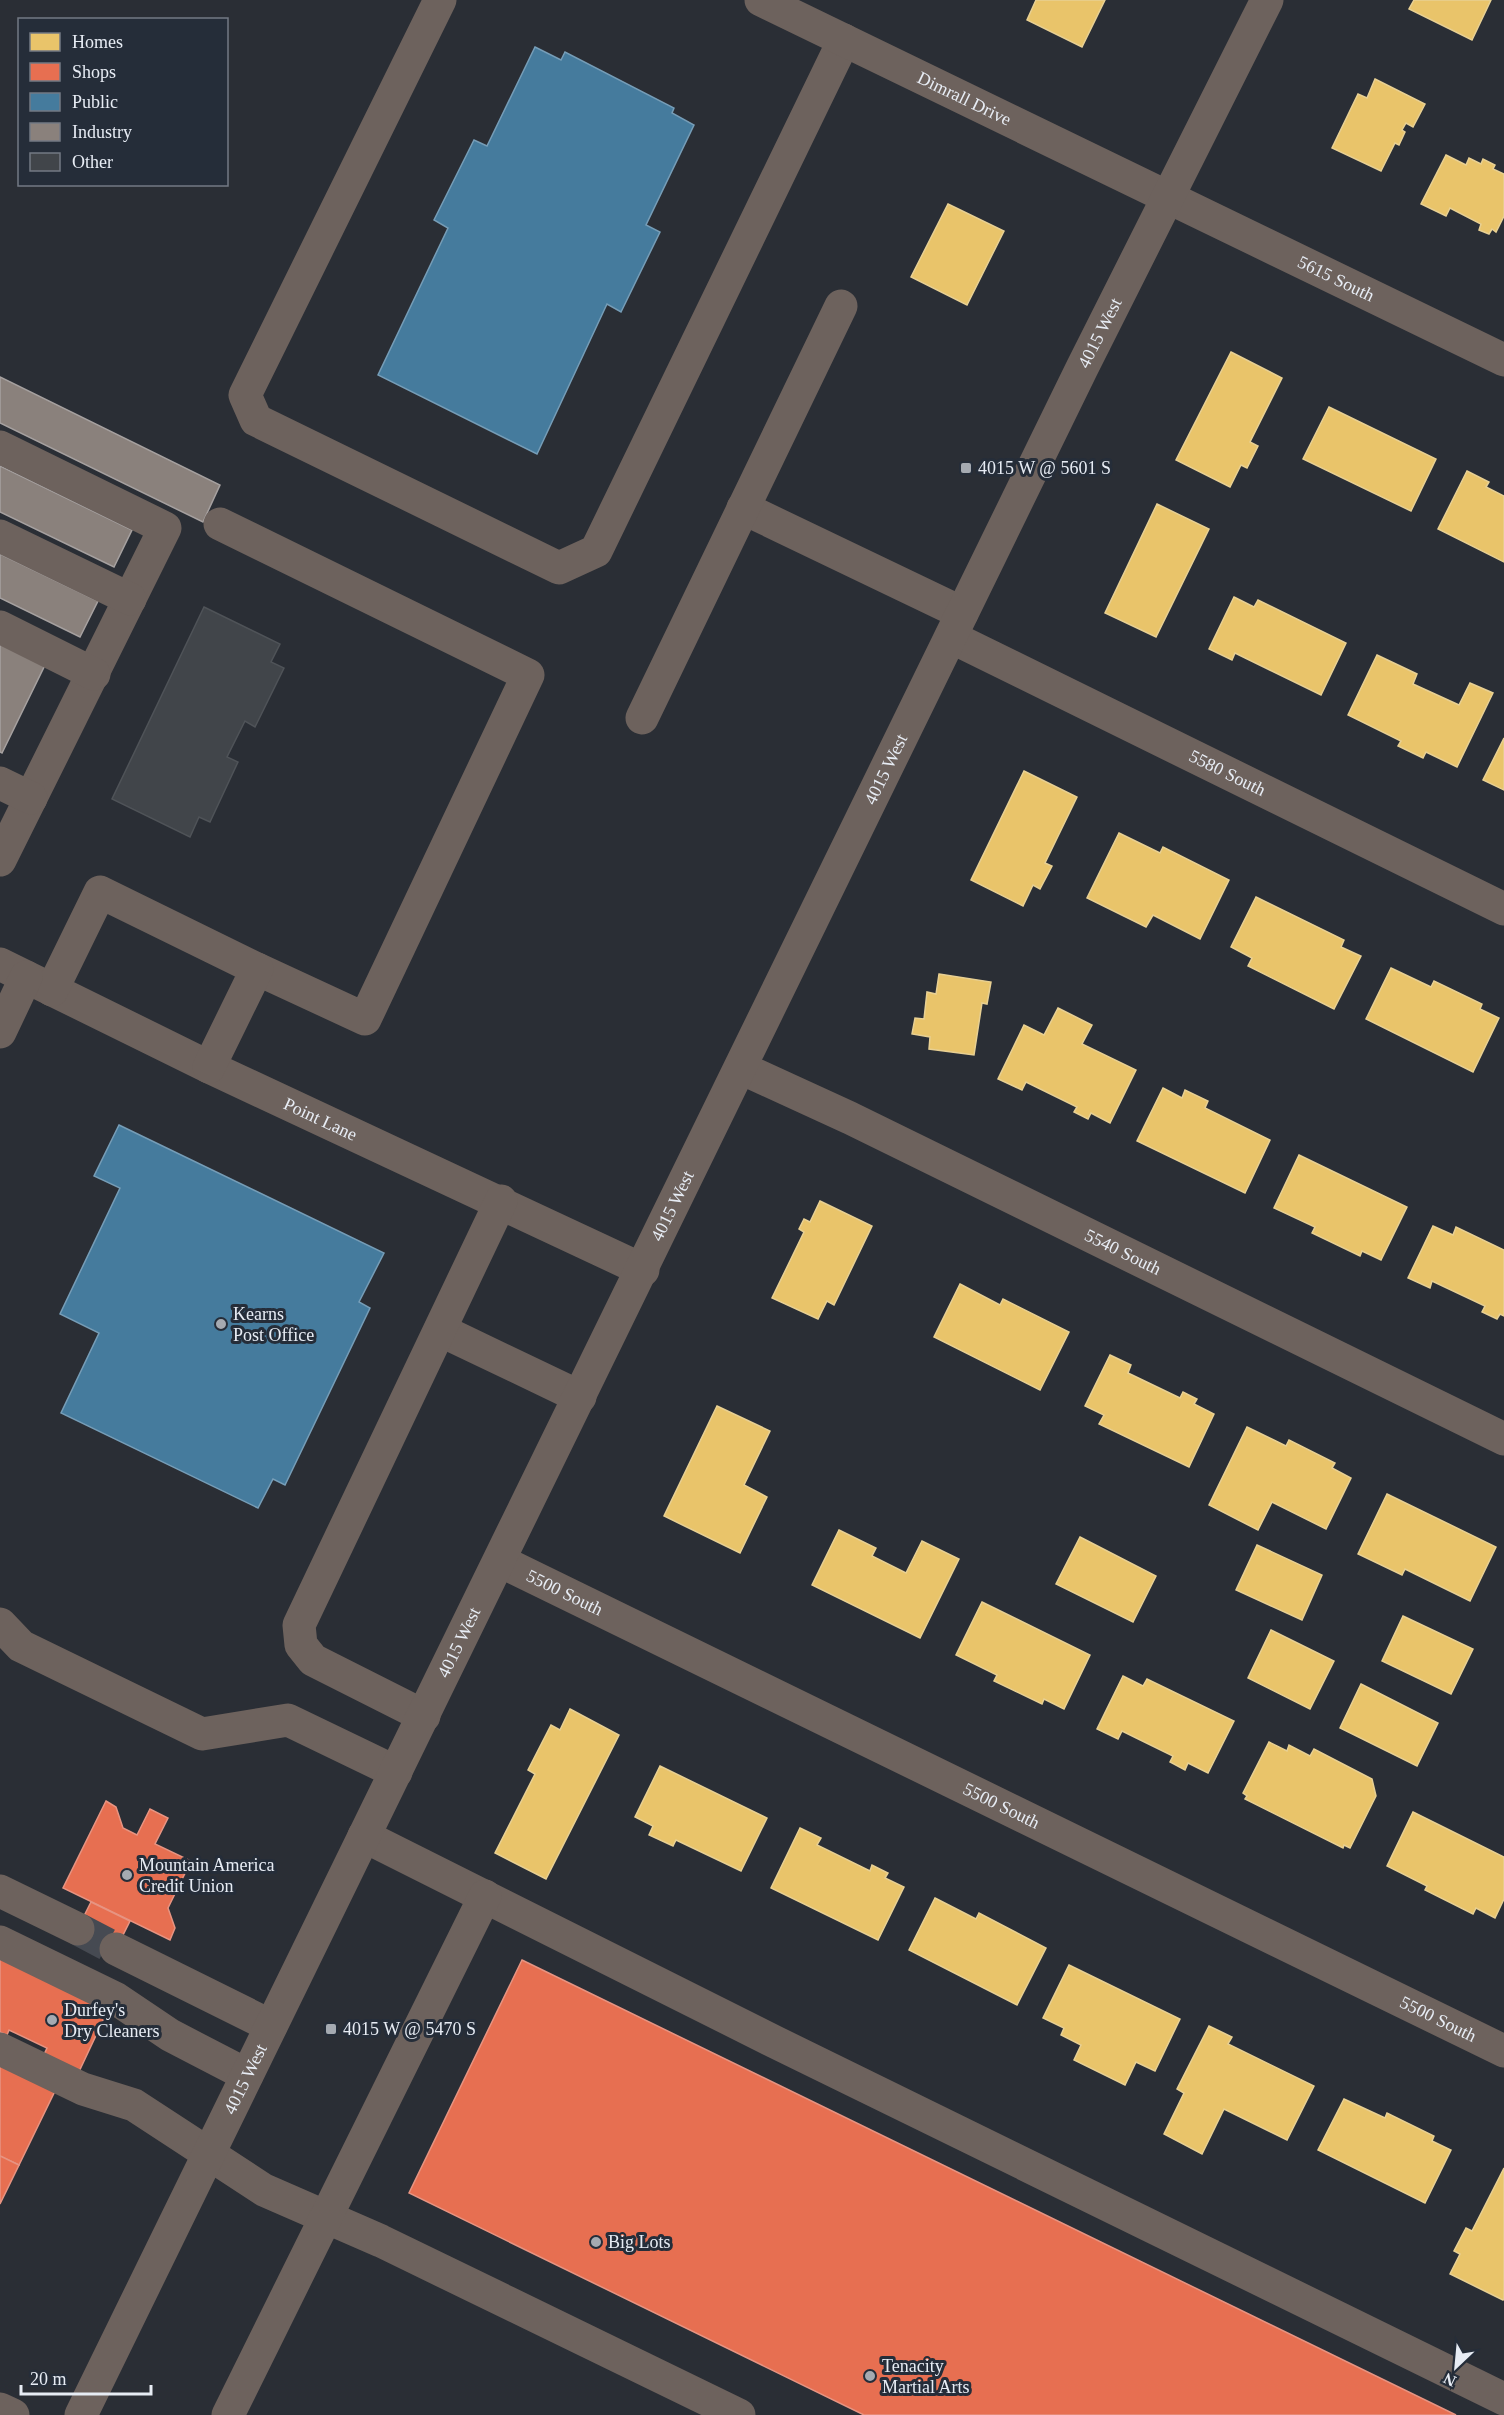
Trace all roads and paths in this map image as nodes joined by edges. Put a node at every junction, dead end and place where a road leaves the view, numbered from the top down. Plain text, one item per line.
1 (440, 0) edge
2 (761, 0) edge
3 (1267, 0) edge
4 (844, 40) junction
5 (1168, 199) junction
6 (841, 306) dead end
7 (1504, 360) edge
8 (0, 447) edge
9 (743, 508) junction
10 (220, 524) dead end
11 (0, 536) edge
12 (130, 599) junction
13 (957, 625) junction
14 (0, 627) edge
15 (94, 674) junction
16 (642, 718) dead end
17 (0, 783) edge
18 (31, 798) junction
19 (0, 860) edge
20 (1504, 909) edge
21 (257, 969) junction
22 (26, 977) edge
23 (0, 1032) edge
24 (209, 1067) junction
25 (741, 1068) junction
26 (501, 1201) junction
27 (643, 1270) junction
28 (440, 1330) junction
29 (580, 1397) junction
30 (1504, 1439) edge
31 (500, 1561) junction
32 (7, 1638) edge
33 (424, 1716) junction
34 (396, 1772) junction
35 (364, 1836) junction
36 (0, 1891) edge
37 (485, 1896) junction
38 (78, 1929) tunnel mouth
39 (0, 1942) edge
40 (116, 1949) tunnel mouth
41 (271, 2026) junction
42 (0, 2049) edge
43 (1504, 2051) edge
44 (247, 2075) junction
45 (209, 2153) junction
46 (325, 2217) junction
47 (1504, 2399) edge
48 (0, 2409) edge
49 (13, 2415) edge
50 (81, 2415) edge
51 (228, 2415) edge
52 (739, 2415) edge

1 - 4 street
2 - 4 street, Dimrall Drive
3 - 5 street, 4015 West
4 - 5 street, Dimrall Drive
5 - 7 street, 5615 South
5 - 13 street, 4015 West
6 - 9 street
8 - 12 street
9 - 13 street, 5580 South
9 - 16 street
10 - 21 street
11 - 12 street
12 - 15 street
13 - 20 street, 5580 South
13 - 25 street, 4015 West
14 - 15 street
15 - 18 street
17 - 18 street
18 - 19 street
21 - 22 street
21 - 24 street
22 - 23 street
22 - 24 street, Point Lane
24 - 26 street, Point Lane
25 - 27 street, 4015 West
25 - 30 street, 5540 South
26 - 27 street, Point Lane
26 - 28 street
27 - 29 street, 4015 West
28 - 29 street
28 - 33 street
29 - 31 street, 4015 West
31 - 33 street, 4015 West
31 - 43 street, 5500 South
32 - 34 street
33 - 34 street, 4015 West
34 - 35 street, 4015 West
35 - 37 street
35 - 41 street, 4015 West
36 - 38 street
37 - 46 street
37 - 47 street
39 - 44 street
40 - 41 street
41 - 44 street, 4015 West
42 - 45 street
44 - 45 street, 4015 West
45 - 46 street
45 - 50 street, 4015 West
46 - 51 street
46 - 52 street
48 - 49 street

